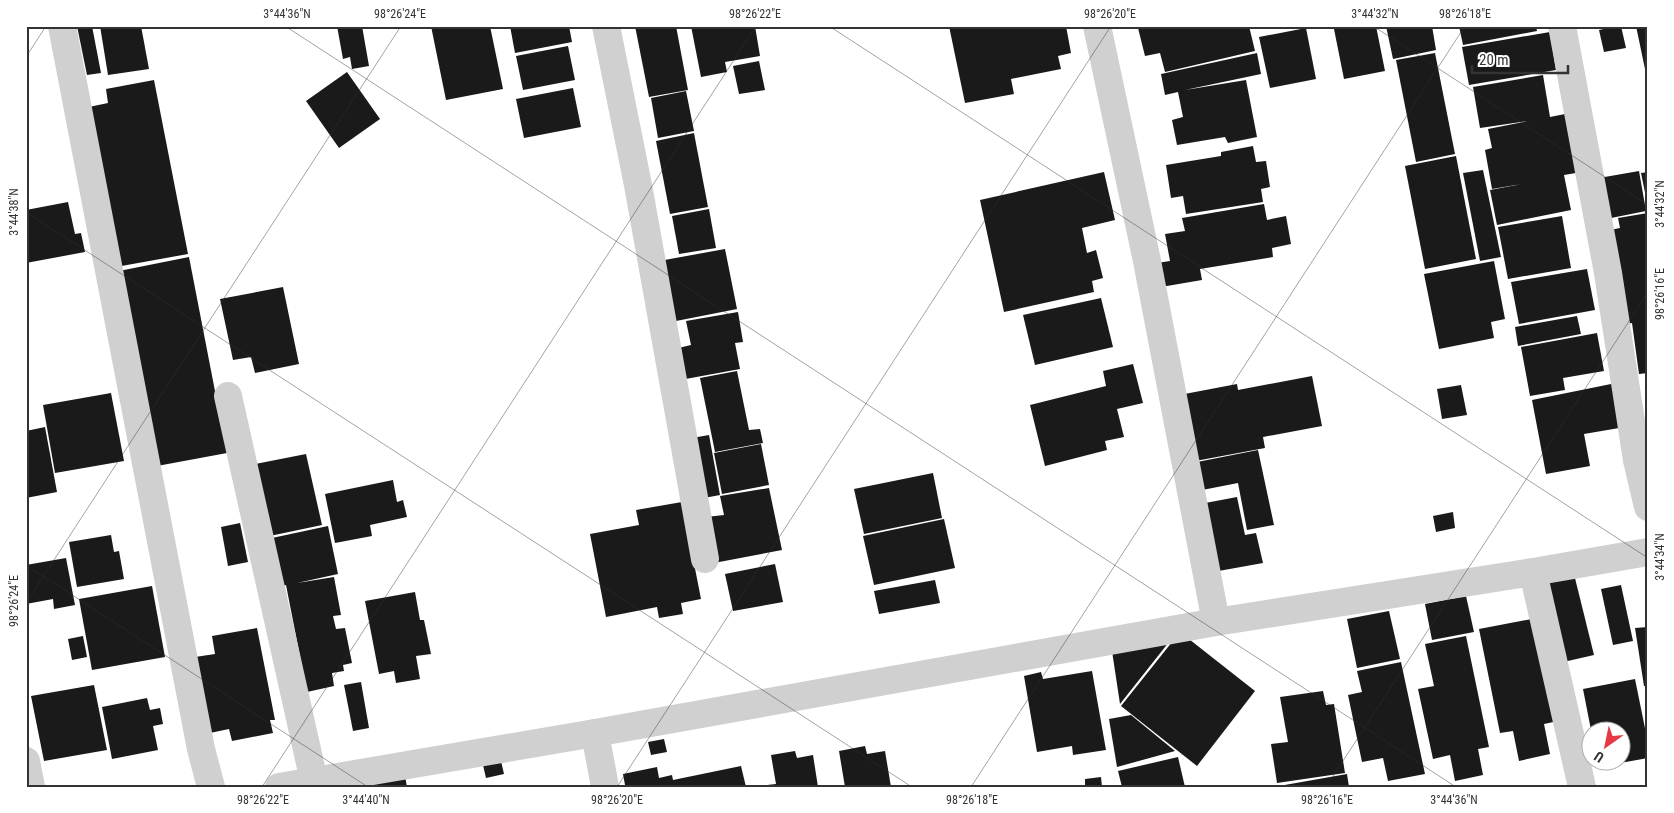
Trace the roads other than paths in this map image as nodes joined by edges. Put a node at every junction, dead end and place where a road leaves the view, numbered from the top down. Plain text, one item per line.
1 (62, 26) edge
2 (606, 26) edge
3 (1097, 26) edge
4 (1562, 26) edge
5 (228, 396) dead end
6 (1648, 507) edge
7 (1648, 552) edge
8 (705, 559) dead end
9 (1533, 572) junction
10 (1216, 622) junction
11 (595, 734) junction
12 (26, 761) edge
13 (299, 781) edge
14 (210, 784) edge
15 (31, 787) edge
16 (605, 787) edge
17 (1582, 787) edge

1 - 14 street
2 - 8 street
3 - 10 street
4 - 6 street
5 - 13 street
7 - 9 street
9 - 10 street
9 - 17 street
10 - 11 street
11 - 13 street
11 - 16 street
12 - 15 street

